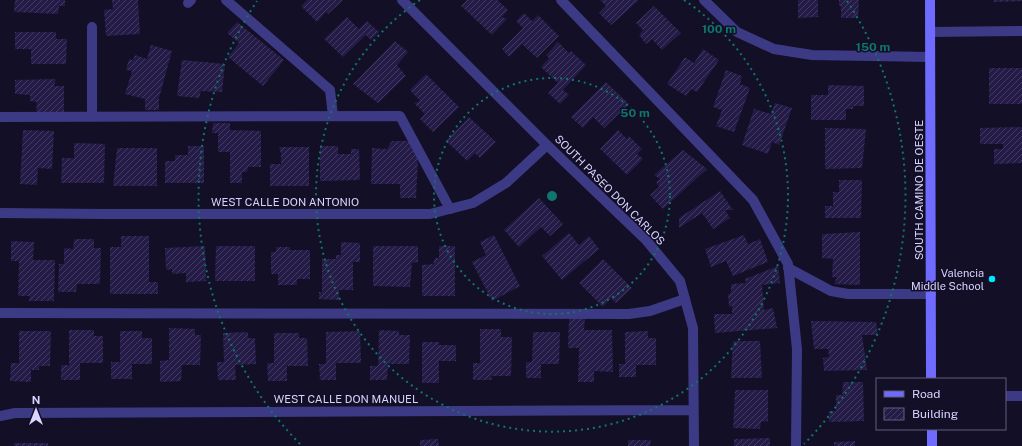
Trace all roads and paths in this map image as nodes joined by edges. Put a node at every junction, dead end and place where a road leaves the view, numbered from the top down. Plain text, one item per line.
1 (226, 0) edge
2 (402, 0) edge
3 (561, 0) edge
4 (704, 0) edge
5 (930, 0) edge
6 (92, 26) dead end
7 (1022, 31) edge
8 (930, 32) junction
9 (930, 57) junction
10 (333, 116) junction
11 (0, 117) edge
12 (92, 117) junction
13 (547, 145) junction
14 (450, 209) junction
15 (0, 213) edge
16 (788, 268) junction
17 (931, 294) junction
18 (685, 299) junction
19 (0, 313) edge
20 (931, 378) edge
21 (1006, 396) edge
22 (1022, 396) edge
23 (693, 410) junction
24 (0, 416) edge
25 (932, 430) edge
26 (694, 446) edge
27 (796, 446) edge
28 (932, 446) edge

1 - 10 street
2 - 13 street, SOUTH PASEO DON CARLOS
3 - 16 street
4 - 9 street
5 - 8 street, SOUTH CAMINO DE OESTE
6 - 12 street
7 - 8 street
8 - 9 street, SOUTH CAMINO DE OESTE
9 - 17 street, SOUTH CAMINO DE OESTE
10 - 12 street
10 - 14 street
11 - 12 street
13 - 14 street, WEST CALLE DON ANTONIO
13 - 18 street, SOUTH PASEO DON CARLOS
14 - 15 street, WEST CALLE DON ANTONIO
16 - 17 street
16 - 27 street
17 - 20 street, SOUTH CAMINO DE OESTE
18 - 19 street
18 - 23 street, SOUTH PASEO DON CARLOS
21 - 22 street
23 - 24 street, WEST CALLE DON MANUEL
23 - 26 street, SOUTH PASEO DON CARLOS
25 - 28 street

